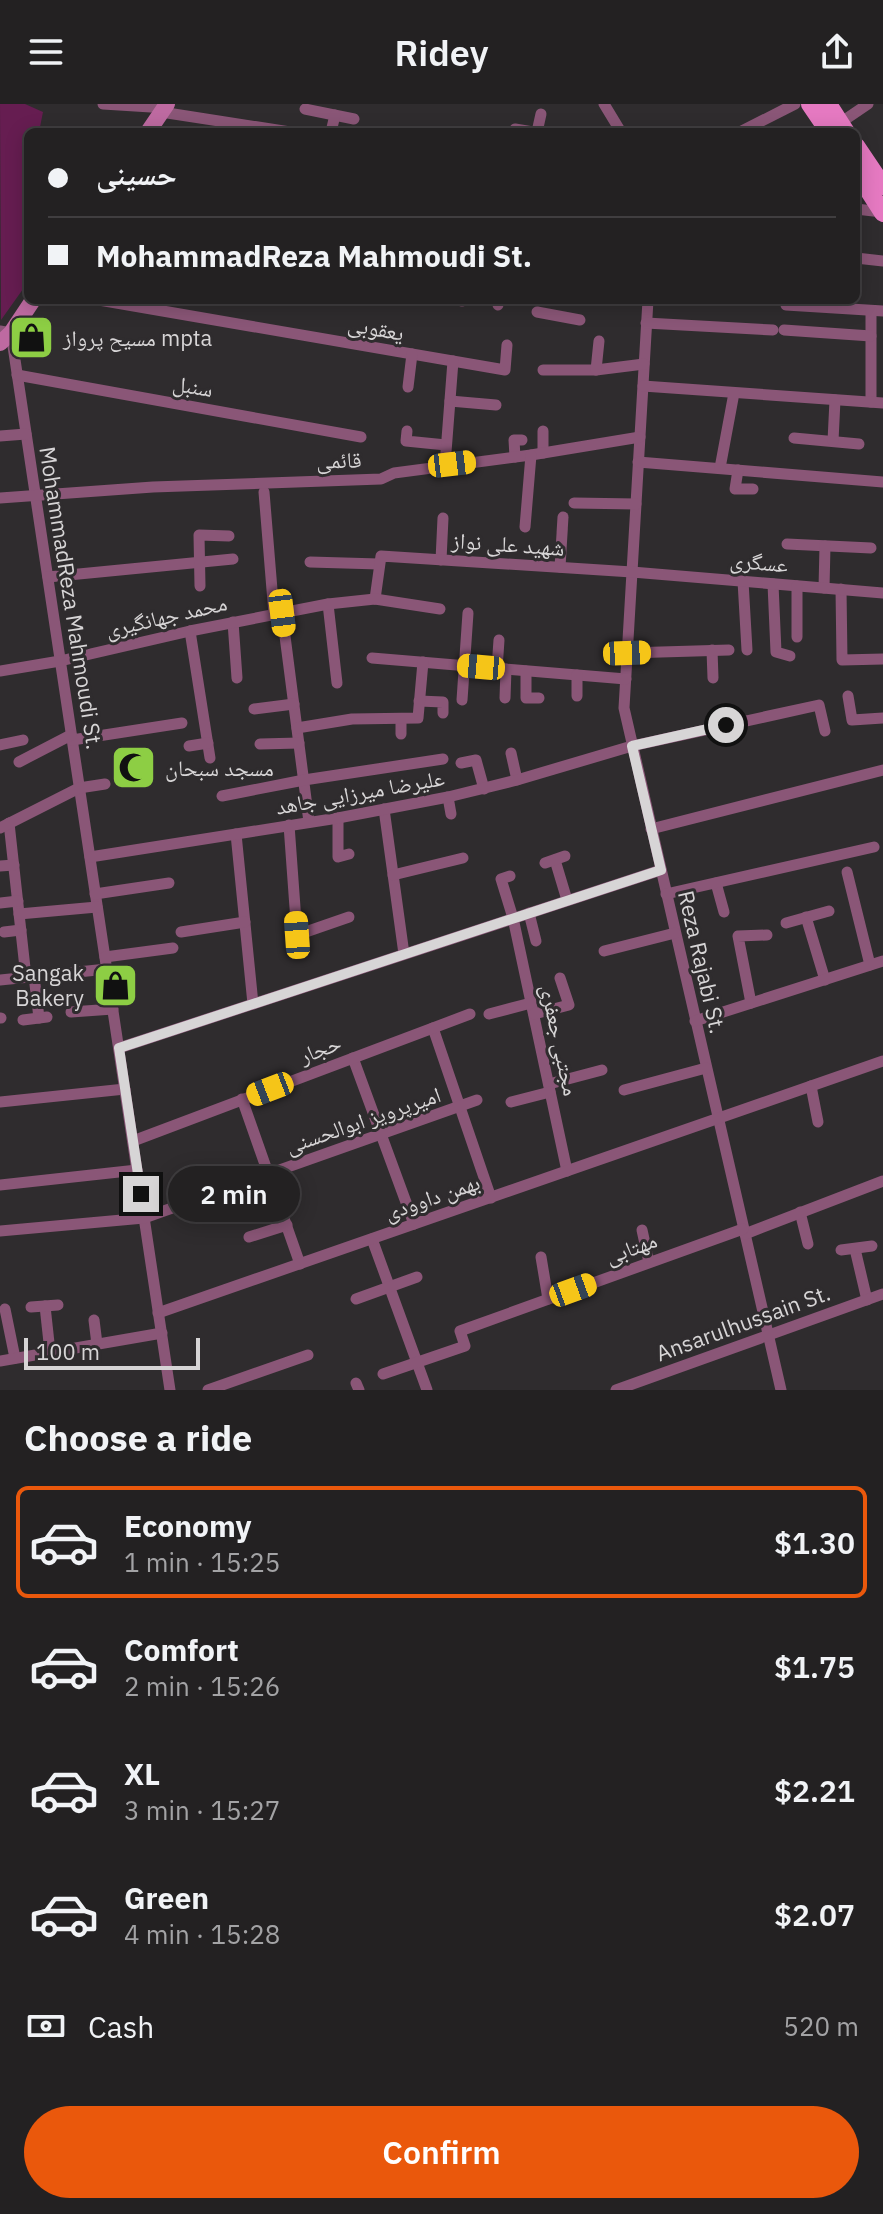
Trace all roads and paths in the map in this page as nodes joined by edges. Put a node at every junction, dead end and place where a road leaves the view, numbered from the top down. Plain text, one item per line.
1 (103, 104) edge
2 (795, 104) edge
3 (868, 104) edge
4 (608, 105) edge
5 (819, 106) edge
6 (161, 107) edge
7 (305, 109) dead end
8 (541, 114) dead end
9 (335, 115) junction
10 (354, 119) dead end
11 (150, 128) edge
12 (269, 128) edge
13 (332, 128) edge
14 (536, 128) edge
15 (619, 128) edge
16 (748, 128) edge
17 (838, 128) edge
18 (840, 128) edge
19 (860, 154) edge
20 (874, 181) edge
21 (860, 210) edge
22 (882, 213) edge
23 (860, 258) edge
24 (883, 261) edge
25 (30, 304) edge
26 (122, 304) edge
27 (562, 304) edge
28 (648, 304) edge
29 (786, 305) dead end
30 (877, 311) edge
31 (537, 312) dead end
32 (561, 316) junction
33 (580, 320) dead end
34 (646, 323) junction
35 (4, 335) edge
36 (871, 336) junction
37 (599, 341) dead end
38 (507, 345) dead end
39 (412, 354) junction
40 (453, 361) junction
41 (644, 364) junction
42 (543, 370) dead end
43 (596, 370) junction
44 (17, 375) junction
45 (643, 386) junction
46 (408, 387) dead end
47 (734, 393) junction
48 (835, 400) junction
49 (450, 401) junction
50 (877, 403) edge
51 (496, 405) dead end
52 (407, 431) dead end
53 (543, 431) dead end
54 (26, 434) junction
55 (0, 436) edge
56 (361, 437) dead end
57 (640, 437) junction
58 (794, 438) dead end
59 (522, 440) dead end
60 (833, 441) junction
61 (859, 444) dead end
62 (446, 445) junction
63 (537, 454) junction
64 (515, 457) junction
65 (638, 462) junction
66 (445, 465) junction
67 (720, 468) junction
68 (738, 470) junction
69 (883, 482) edge
70 (753, 489) dead end
71 (264, 492) dead end
72 (35, 495) junction
73 (0, 498) edge
74 (574, 503) dead end
75 (636, 504) junction
76 (563, 517) dead end
77 (443, 518) dead end
78 (525, 527) dead end
79 (229, 536) dead end
80 (787, 544) dead end
81 (825, 546) junction
82 (871, 548) dead end
83 (233, 559) dead end
84 (380, 560) junction
85 (441, 560) junction
86 (310, 562) dead end
87 (200, 563) junction
88 (560, 567) junction
89 (632, 572) junction
90 (48, 577) junction
91 (743, 581) junction
92 (773, 584) junction
93 (200, 586) dead end
94 (797, 586) junction
95 (824, 588) junction
96 (841, 589) junction
97 (883, 593) edge
98 (375, 599) junction
99 (328, 604) junction
100 (440, 609) dead end
101 (278, 613) junction
102 (468, 613) dead end
103 (233, 622) junction
104 (190, 631) junction
105 (797, 637) dead end
106 (499, 640) dead end
107 (712, 650) junction
108 (729, 650) dead end
109 (747, 650) dead end
110 (627, 653) junction
111 (790, 656) dead end
112 (372, 658) dead end
113 (883, 659) edge
114 (60, 661) junction
115 (423, 662) junction
116 (465, 666) junction
117 (502, 669) junction
118 (0, 671) edge
119 (526, 671) junction
120 (577, 675) junction
121 (237, 678) dead end
122 (713, 678) dead end
123 (626, 679) junction
124 (337, 683) dead end
125 (577, 696) dead end
126 (848, 696) dead end
127 (505, 698) dead end
128 (539, 698) dead end
129 (462, 700) dead end
130 (419, 701) junction
131 (294, 704) junction
132 (254, 709) dead end
133 (443, 713) dead end
134 (883, 718) edge
135 (401, 720) junction
136 (182, 723) dead end
137 (297, 728) junction
138 (825, 731) dead end
139 (401, 734) dead end
140 (71, 737) junction
141 (23, 740) dead end
142 (208, 743) junction
143 (299, 743) junction
144 (260, 744) dead end
145 (0, 745) edge
146 (189, 746) dead end
147 (632, 746) junction
148 (511, 753) dead end
149 (210, 758) dead end
150 (443, 759) dead end
151 (19, 762) dead end
152 (461, 763) dead end
153 (883, 770) edge
154 (304, 780) junction
155 (517, 780) junction
156 (105, 784) dead end
157 (79, 788) junction
158 (484, 789) junction
159 (222, 796) dead end
160 (448, 797) junction
161 (384, 809) junction
162 (451, 814) dead end
163 (338, 818) junction
164 (309, 822) junction
165 (5, 825) edge
166 (289, 825) junction
167 (651, 829) junction
168 (236, 834) junction
169 (874, 847) dead end
170 (349, 854) dead end
171 (90, 857) junction
172 (463, 858) dead end
173 (555, 860) dead end
174 (14, 865) junction
175 (0, 866) edge
176 (661, 870) junction
177 (847, 872) dead end
178 (393, 875) junction
179 (510, 876) dead end
180 (169, 883) dead end
181 (716, 883) junction
182 (95, 894) junction
183 (666, 894) junction
184 (567, 900) junction
185 (18, 901) junction
186 (0, 903) edge
187 (97, 907) junction
188 (829, 911) dead end
189 (724, 912) dead end
190 (529, 913) junction
191 (19, 914) junction
192 (349, 917) dead end
193 (806, 917) junction
194 (513, 918) junction
195 (245, 922) junction
196 (786, 923) dead end
197 (21, 930) junction
198 (4, 932) dead end
199 (181, 932) dead end
200 (675, 933) junction
201 (767, 935) dead end
202 (536, 941) dead end
203 (173, 948) dead end
204 (604, 951) dead end
205 (404, 954) junction
206 (883, 961) edge
207 (106, 963) junction
208 (870, 965) junction
209 (30, 976) junction
210 (560, 978) dead end
211 (0, 980) edge
212 (825, 980) junction
213 (751, 1003) junction
214 (253, 1004) junction
215 (532, 1008) junction
216 (113, 1009) junction
217 (71, 1012) dead end
218 (470, 1014) dead end
219 (489, 1014) dead end
220 (23, 1020) dead end
221 (695, 1021) junction
222 (433, 1028) junction
223 (119, 1048) junction
224 (353, 1058) junction
225 (883, 1061) edge
226 (706, 1068) junction
227 (602, 1070) dead end
228 (811, 1086) junction
229 (549, 1088) junction
230 (125, 1089) junction
231 (624, 1090) dead end
232 (242, 1099) junction
233 (477, 1100) dead end
234 (0, 1102) edge
235 (511, 1102) dead end
236 (460, 1107) junction
237 (718, 1119) junction
238 (818, 1122) dead end
239 (381, 1135) junction
240 (133, 1141) junction
241 (137, 1170) junction
242 (567, 1171) junction
243 (269, 1174) junction
244 (883, 1181) edge
245 (0, 1185) edge
246 (491, 1198) junction
247 (800, 1212) junction
248 (144, 1218) junction
249 (414, 1224) junction
250 (287, 1225) junction
251 (642, 1230) dead end
252 (0, 1231) edge
253 (744, 1231) junction
254 (249, 1237) dead end
255 (372, 1239) junction
256 (808, 1244) dead end
257 (872, 1246) dead end
258 (855, 1249) junction
259 (841, 1250) dead end
260 (541, 1257) dead end
261 (649, 1262) junction
262 (300, 1264) junction
263 (417, 1277) dead end
264 (389, 1287) junction
265 (883, 1294) edge
266 (356, 1299) dead end
267 (548, 1299) junction
268 (867, 1300) junction
269 (58, 1305) dead end
270 (45, 1306) junction
271 (31, 1307) dead end
272 (5, 1309) dead end
273 (158, 1313) junction
274 (94, 1320) dead end
275 (162, 1333) junction
276 (767, 1336) junction
277 (97, 1344) junction
278 (50, 1352) junction
279 (308, 1355) dead end
280 (15, 1358) junction
281 (0, 1361) edge
282 (417, 1362) junction
283 (383, 1374) dead end
284 (624, 1389) edge
285 (170, 1390) edge
286 (208, 1390) edge
287 (427, 1390) edge
288 (779, 1390) edge

1 - 6 street
2 - 16 street
3 - 18 street
4 - 15 street
5 - 17 main road
6 - 11 main road
6 - 12 street
7 - 9 street
8 - 14 street
9 - 10 street
9 - 13 street
19 - 20 main road
20 - 22 main road
21 - 22 street
23 - 24 street
25 - 35 main road
26 - 39 street, یعقوبی
27 - 32 street
28 - 34 street, Reza Rajabi St.
29 - 30 street
30 - 36 street
31 - 32 street
32 - 33 street
34 - 36 street
34 - 41 street, Reza Rajabi St.
35 - 44 street, MohammadReza Mahmoudi St.
36 - 50 street
37 - 43 street
38 - 40 street, یعقوبی
39 - 40 street, یعقوبی
39 - 46 street
40 - 49 street
41 - 43 street
41 - 45 street, Reza Rajabi St.
42 - 43 street
44 - 54 street, MohammadReza Mahmoudi St.
44 - 56 street, سنبل
45 - 47 street
45 - 57 street, Reza Rajabi St.
47 - 48 street
47 - 67 street
48 - 50 street
48 - 60 street
49 - 51 street
49 - 62 street
52 - 62 street
53 - 63 street
54 - 55 street
54 - 72 street, MohammadReza Mahmoudi St.
57 - 63 street, قائمی
57 - 65 street, Reza Rajabi St.
58 - 60 street
59 - 64 street
60 - 61 street
62 - 66 street
63 - 64 street, قائمی
63 - 78 street
64 - 66 street, قائمی
65 - 67 street
65 - 75 street, Reza Rajabi St.
66 - 72 street, قائمی
67 - 68 street
68 - 69 street
68 - 70 street
71 - 101 street
72 - 73 street, قائمی
72 - 90 street, MohammadReza Mahmoudi St.
74 - 75 street
75 - 89 street, Reza Rajabi St.
76 - 88 street
77 - 85 street
79 - 87 street
80 - 81 street
81 - 82 street
81 - 95 street
83 - 87 street
84 - 85 street, شهید علی نواز
84 - 86 street, شهید علی نواز
84 - 98 street
85 - 88 street, شهید علی نواز
87 - 90 street
87 - 93 street
88 - 89 street, شهید علی نواز
89 - 91 street, عسگری
89 - 110 street, Reza Rajabi St.
90 - 114 street, MohammadReza Mahmoudi St.
91 - 92 street, عسگری
91 - 109 street
92 - 94 street, عسگری
92 - 111 street
94 - 95 street, عسگری
94 - 105 street
95 - 96 street, عسگری
96 - 97 street, عسگری
96 - 113 street
98 - 99 street, محمد جهانگیری
98 - 100 street, محمد جهانگیری
99 - 101 street, محمد جهانگیری
99 - 124 street
101 - 103 street, محمد جهانگیری
101 - 131 street
102 - 116 street
103 - 104 street, محمد جهانگیری
103 - 121 street
104 - 114 street, محمد جهانگیری
104 - 142 street
106 - 117 street
107 - 108 street
107 - 110 street
107 - 122 street
110 - 123 street, Reza Rajabi St.
112 - 115 street
114 - 118 street, محمد جهانگیری
114 - 140 street, MohammadReza Mahmoudi St.
115 - 116 street
115 - 130 street
116 - 117 street
116 - 129 street
117 - 119 street
117 - 127 street
119 - 120 street
119 - 128 street
120 - 123 street
120 - 125 street
123 - 147 street, Reza Rajabi St.
126 - 134 street
130 - 133 street
130 - 135 street
131 - 132 street
131 - 137 street
135 - 137 street
135 - 139 street
136 - 140 street
137 - 143 street
138 - 147 street, علیرضا میرزایی جاهد
140 - 151 street
140 - 157 street, MohammadReza Mahmoudi St.
141 - 145 street
142 - 146 street
142 - 149 street
143 - 144 street
143 - 154 street
147 - 155 street, علیرضا میرزایی جاهد
147 - 167 street, Reza Rajabi St.
148 - 155 street
150 - 154 street
152 - 158 street
153 - 167 street
154 - 159 street
154 - 164 street
155 - 158 street, علیرضا میرزایی جاهد
156 - 157 street
157 - 165 street
157 - 171 street, MohammadReza Mahmoudi St.
158 - 160 street, علیرضا میرزایی جاهد
160 - 161 street, علیرضا میرزایی جاهد
160 - 162 street
161 - 163 street, علیرضا میرزایی جاهد
161 - 178 street
163 - 164 street, علیرضا میرزایی جاهد
163 - 170 street
164 - 166 street, علیرضا میرزایی جاهد
165 - 174 street
166 - 168 street, علیرضا میرزایی جاهد
166 - 192 street
167 - 176 street, Reza Rajabi St.
168 - 171 street, علیرضا میرزایی جاهد
168 - 195 street
169 - 181 street
171 - 182 street, MohammadReza Mahmoudi St.
172 - 178 street
173 - 184 street
174 - 175 street
174 - 185 street
176 - 183 street, Reza Rajabi St.
176 - 184 street
177 - 208 street
178 - 205 street
179 - 194 street, مجتبی جعفری
180 - 182 street
181 - 183 street
181 - 189 street
182 - 187 street, MohammadReza Mahmoudi St.
183 - 200 street, Reza Rajabi St.
184 - 190 street
185 - 186 street
185 - 191 street
187 - 191 street
187 - 207 street, MohammadReza Mahmoudi St.
188 - 193 street
190 - 194 street
190 - 202 street
191 - 197 street
193 - 196 street
193 - 212 street
194 - 205 street
194 - 215 street, مجتبی جعفری
195 - 199 street
195 - 214 street
197 - 198 street
197 - 209 street
200 - 204 street
200 - 221 street, Reza Rajabi St.
201 - 213 street
203 - 207 street
205 - 214 street
206 - 208 street
207 - 209 street
207 - 216 street, MohammadReza Mahmoudi St.
208 - 212 street
209 - 211 street
209 - 220 street
210 - 215 street
212 - 213 street
213 - 221 street
214 - 223 street
215 - 219 street
215 - 229 street, مجتبی جعفری
216 - 217 street
216 - 223 street, MohammadReza Mahmoudi St.
218 - 222 street, حجار
221 - 226 street, Reza Rajabi St.
222 - 224 street, حجار
222 - 236 street
223 - 230 street, MohammadReza Mahmoudi St.
224 - 232 street, حجار
224 - 239 street
225 - 228 street, بهمن داوودی
226 - 231 street
226 - 237 street, Reza Rajabi St.
227 - 229 street
228 - 237 street, بهمن داوودی
228 - 238 street
229 - 235 street
229 - 242 street, مجتبی جعفری
230 - 234 street
230 - 240 street, MohammadReza Mahmoudi St.
232 - 240 street, حجار
232 - 243 street
233 - 236 street, امیرپرویز ابوالحسنی
236 - 239 street, امیرپرویز ابوالحسنی
236 - 246 street
237 - 242 street, بهمن داوودی
237 - 253 street, Reza Rajabi St.
239 - 243 street, امیرپرویز ابوالحسنی
239 - 249 street
240 - 241 street, MohammadReza Mahmoudi St.
241 - 245 street
241 - 248 street, MohammadReza Mahmoudi St.
242 - 246 street, بهمن داوودی
243 - 248 street, امیرپرویز ابوالحسنی
243 - 250 street
244 - 247 street, مهتابی
246 - 249 street, بهمن داوودی
247 - 253 street, مهتابی
247 - 256 street
248 - 252 street, امیرپرویز ابوالحسنی
248 - 273 street, MohammadReza Mahmoudi St.
249 - 255 street, بهمن داوودی
250 - 254 street
250 - 262 street
251 - 261 street
253 - 261 street, مهتابی
253 - 276 street, Reza Rajabi St.
255 - 262 street, بهمن داوودی
255 - 264 street
257 - 258 street
258 - 259 street
258 - 268 street
260 - 267 street
261 - 267 street, مهتابی
262 - 273 street, بهمن داوودی
263 - 264 street
264 - 266 street
264 - 282 street
265 - 268 street, Ansarulhussain St.
267 - 282 street, مهتابی
268 - 276 street, Ansarulhussain St.
269 - 270 street
270 - 271 street
270 - 278 street
272 - 280 street
273 - 275 street, MohammadReza Mahmoudi St.
274 - 277 street
275 - 277 street
275 - 285 street, MohammadReza Mahmoudi St.
276 - 284 street, Ansarulhussain St.
276 - 288 street, Reza Rajabi St.
277 - 278 street
278 - 280 street
279 - 286 street
280 - 281 street
282 - 283 street
282 - 287 street

